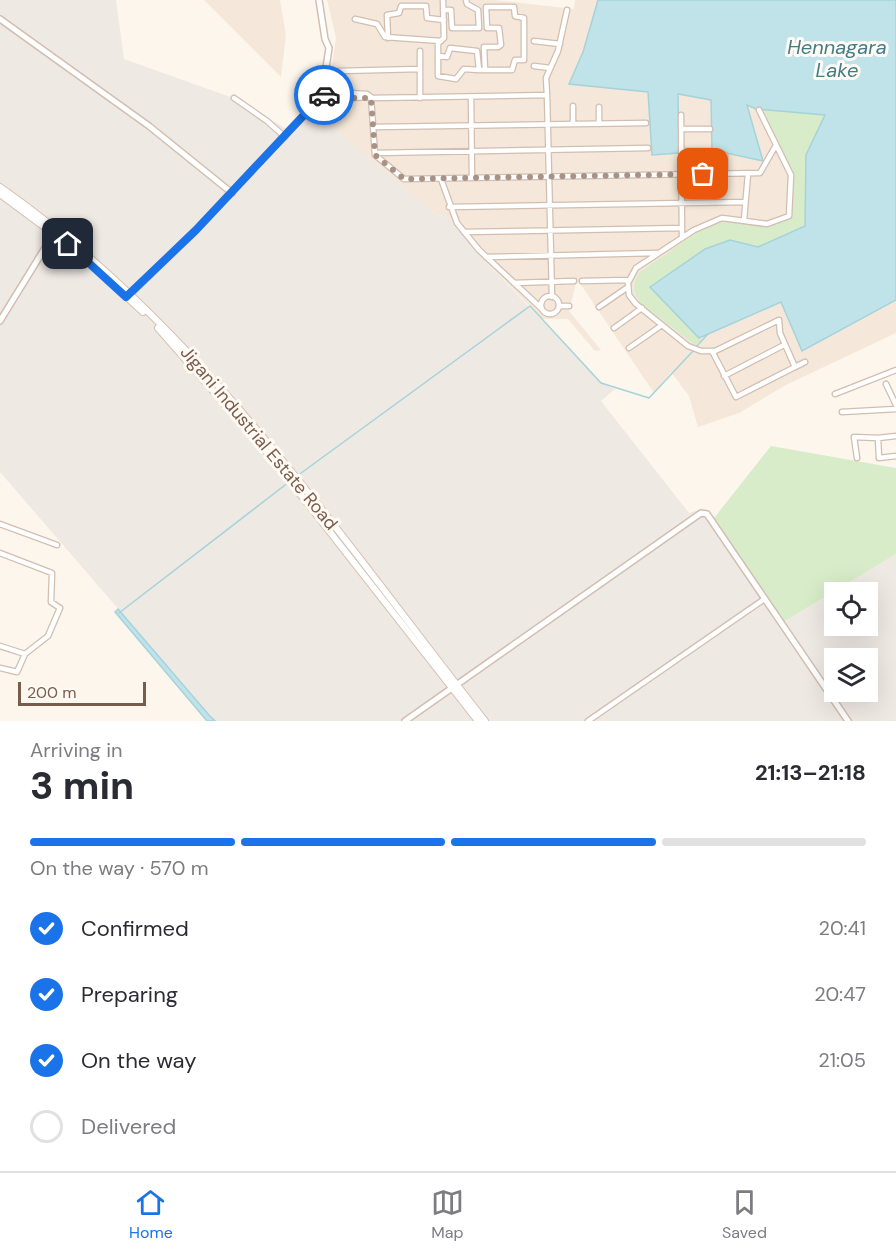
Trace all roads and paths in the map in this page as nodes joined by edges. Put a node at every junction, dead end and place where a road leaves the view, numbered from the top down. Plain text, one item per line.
1 (319, 0) edge
2 (443, 0) edge
3 (466, 0) edge
4 (443, 10) junction
5 (567, 10) dead end
6 (0, 19) edge
7 (356, 19) dead end
8 (444, 20) junction
9 (479, 28) junction
10 (487, 28) junction
11 (388, 38) junction
12 (441, 41) junction
13 (534, 41) dead end
14 (560, 44) junction
15 (420, 51) dead end
16 (438, 56) junction
17 (534, 66) dead end
18 (550, 68) junction
19 (420, 69) junction
20 (479, 70) junction
21 (485, 70) junction
22 (339, 71) dead end
23 (323, 92) junction
24 (339, 94) junction
25 (349, 95) junction
26 (547, 96) junction
27 (471, 97) junction
28 (234, 98) dead end
29 (372, 98) junction
30 (420, 98) junction
31 (573, 106) dead end
32 (599, 107) dead end
33 (759, 110) dead end
34 (681, 116) dead end
35 (646, 123) dead end
36 (547, 124) junction
37 (573, 124) junction
38 (599, 124) junction
39 (471, 125) junction
40 (374, 127) junction
41 (681, 129) junction
42 (710, 129) dead end
43 (285, 137) junction
44 (776, 145) dead end
45 (648, 148) dead end
46 (548, 150) junction
47 (472, 151) junction
48 (711, 151) dead end
49 (681, 152) junction
50 (375, 153) junction
51 (725, 155) dead end
52 (725, 174) junction
53 (748, 174) junction
54 (682, 175) junction
55 (549, 177) junction
56 (472, 178) junction
57 (441, 179) junction
58 (0, 187) edge
59 (232, 193) junction
60 (0, 194) edge
61 (746, 202) junction
62 (682, 203) junction
63 (449, 207) junction
64 (744, 220) junction
65 (682, 228) junction
66 (55, 231) junction
67 (550, 231) junction
68 (465, 232) junction
69 (682, 238) junction
70 (659, 253) junction
71 (550, 255) junction
72 (486, 257) junction
73 (629, 280) junction
74 (574, 281) dead end
75 (582, 281) dead end
76 (551, 282) junction
77 (514, 283) junction
78 (628, 287) junction
79 (128, 295) junction
80 (552, 297) junction
81 (559, 306) junction
82 (569, 306) dead end
83 (599, 307) dead end
84 (541, 308) junction
85 (642, 308) junction
86 (0, 321) edge
87 (662, 325) junction
88 (614, 328) dead end
89 (784, 345) junction
90 (629, 348) dead end
91 (712, 351) junction
92 (805, 362) dead end
93 (795, 367) junction
94 (896, 370) edge
95 (724, 376) junction
96 (886, 384) dead end
97 (835, 394) dead end
98 (896, 407) edge
99 (842, 412) dead end
100 (896, 436) edge
101 (878, 438) junction
102 (896, 456) edge
103 (857, 458) dead end
104 (0, 524) edge
105 (57, 545) dead end
106 (0, 553) edge
107 (763, 600) junction
108 (0, 646) edge
109 (25, 654) junction
110 (0, 668) edge
111 (454, 687) junction
112 (405, 721) edge
113 (478, 721) edge
114 (485, 721) edge
115 (588, 721) edge
116 (848, 721) edge

1 - 23 street
2 - 4 street
3 - 9 street
4 - 8 street
4 - 9 street
5 - 14 street
6 - 59 street
7 - 11 street
8 - 11 street
8 - 12 street
9 - 10 street
10 - 21 street
10 - 21 street
11 - 12 street
12 - 16 street
13 - 14 street
14 - 18 street
15 - 19 street
16 - 20 street
16 - 20 street
17 - 18 street
18 - 26 street
19 - 22 street
19 - 30 street
20 - 21 street
23 - 24 street
23 - 43 street
24 - 25 street
24 - 25 street
25 - 29 street
26 - 27 street
26 - 36 street
27 - 30 street
27 - 39 street
28 - 43 street
29 - 30 street
29 - 40 street
31 - 37 street
32 - 38 street
33 - 64 street
34 - 41 street
35 - 38 street
36 - 37 street
36 - 39 street
36 - 46 street
37 - 38 street
39 - 40 street
39 - 47 street
40 - 50 street
41 - 42 street
41 - 49 street
43 - 59 street
44 - 53 street
45 - 46 street
46 - 47 street
46 - 55 street
47 - 50 street
47 - 56 street
48 - 49 street
49 - 54 street
50 - 57 street
51 - 52 street
52 - 53 street
52 - 54 street
53 - 61 street
54 - 55 street
54 - 62 street
55 - 56 street
55 - 67 street
56 - 57 street
57 - 63 street
58 - 66 main road, Jigani Industrial Estate Road
59 - 79 street
60 - 66 main road, Jigani Industrial Estate Road
61 - 62 street
61 - 64 street
62 - 63 street
62 - 65 street
63 - 68 street
64 - 69 street
65 - 67 street
65 - 69 street
66 - 79 main road, Jigani Industrial Estate Road
66 - 86 street
67 - 68 street
67 - 71 street
68 - 72 street
69 - 70 street
70 - 71 street
70 - 73 street
71 - 72 street
71 - 76 street
72 - 77 street
73 - 75 street
73 - 78 street
74 - 76 street
76 - 77 street
76 - 80 street
77 - 84 street
78 - 83 street
78 - 85 street
79 - 111 main road, Jigani Industrial Estate Road
80 - 81 street
80 - 84 street
81 - 82 street
81 - 84 street
85 - 87 street
85 - 88 street
87 - 90 street
87 - 91 street
89 - 91 street
89 - 93 street
89 - 95 street
91 - 95 street
92 - 93 street
93 - 95 street
94 - 97 street
96 - 98 street
98 - 99 street
100 - 101 street
101 - 102 street
101 - 103 street
104 - 105 street
106 - 109 street
107 - 111 street
107 - 115 street
107 - 116 street
108 - 109 street
109 - 110 street
111 - 112 street
111 - 113 main road, Jigani Industrial Estate Road
111 - 114 main road, Jigani Industrial Estate Road

